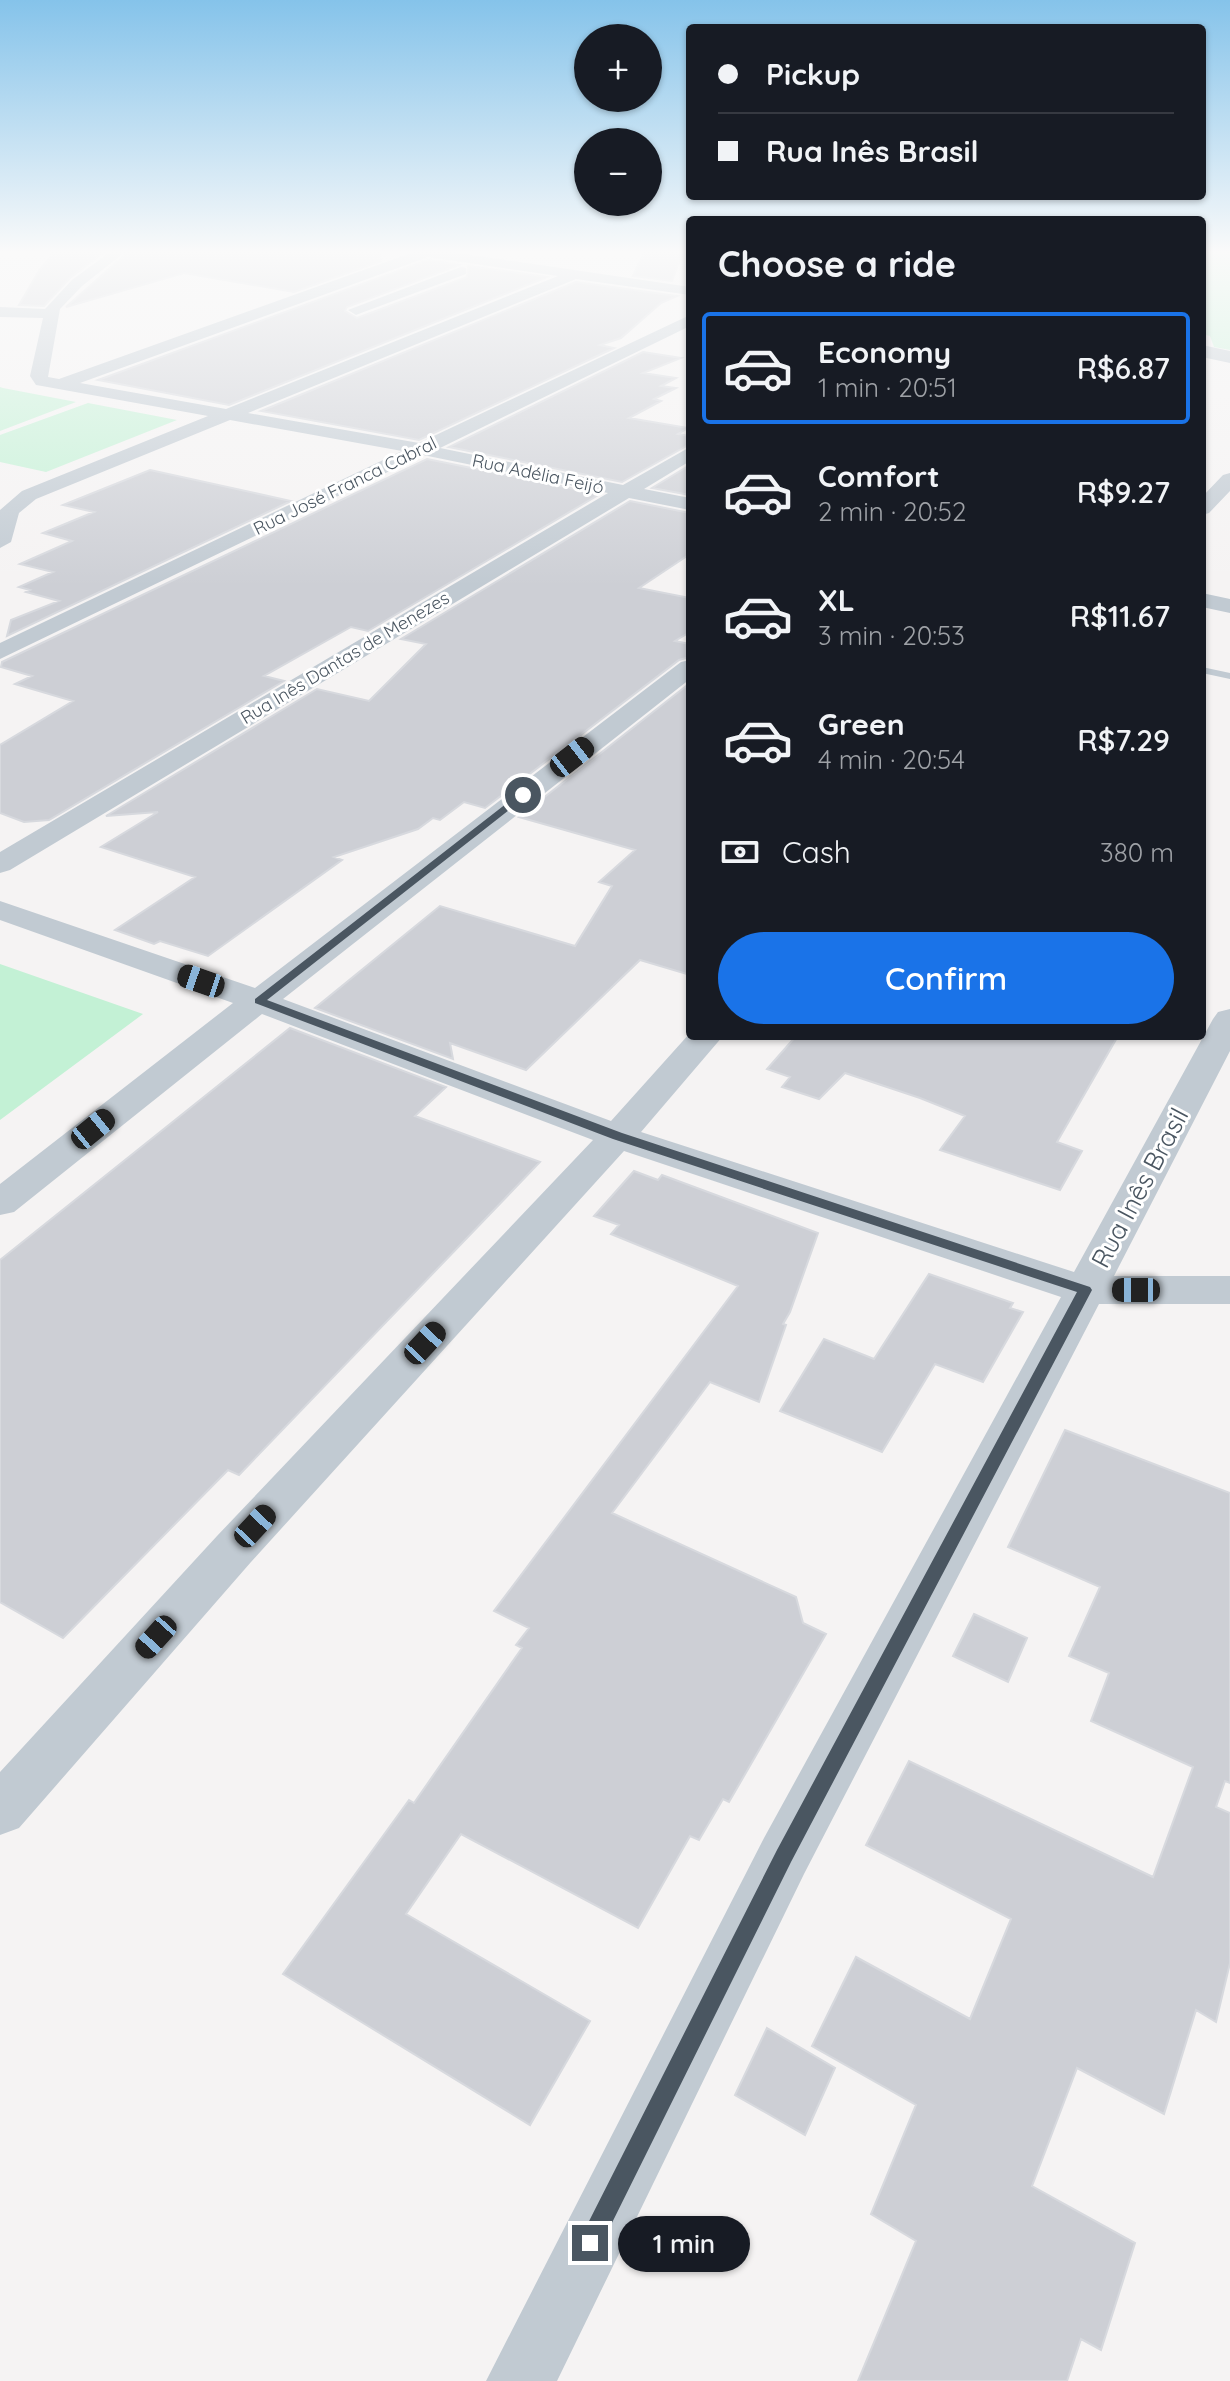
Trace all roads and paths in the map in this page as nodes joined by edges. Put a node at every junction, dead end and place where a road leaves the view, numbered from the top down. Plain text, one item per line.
1 (41, 363) edge
2 (119, 363) edge
3 (354, 363) edge
4 (599, 363) edge
5 (60, 384) junction
6 (230, 414) junction
7 (419, 449) junction
8 (686, 455) edge
9 (1230, 479) edge
10 (625, 492) junction
11 (686, 503) edge
12 (1206, 505) edge
13 (0, 542) edge
14 (1206, 601) edge
15 (1230, 606) edge
16 (0, 652) edge
17 (686, 670) edge
18 (1206, 671) edge
19 (1230, 676) edge
20 (0, 864) edge
21 (0, 910) edge
22 (259, 1001) junction
23 (1230, 1019) edge
24 (702, 1040) edge
25 (617, 1136) junction
26 (0, 1203) edge
27 (1085, 1290) junction
28 (1230, 1290) edge
29 (0, 1810) edge
30 (521, 2381) edge

1 - 5 street
2 - 5 street
3 - 6 street
4 - 7 street, Rua José Franca Cabral
5 - 6 street, Rua Adélia Feijó
6 - 7 street, Rua Adélia Feijó
6 - 13 street
7 - 10 street, Rua Adélia Feijó
7 - 16 street, Rua José Franca Cabral
8 - 10 street, Rua Inês Dantas de Menezes
9 - 12 street
10 - 11 street, Rua Adélia Feijó
10 - 20 street, Rua Inês Dantas de Menezes
14 - 15 street
17 - 22 street
18 - 19 lane
21 - 22 street
22 - 25 street
22 - 26 street
23 - 27 street, Rua Inês Brasil
24 - 25 street
25 - 27 street
25 - 29 street
27 - 28 street
27 - 30 street, Rua Inês Brasil

